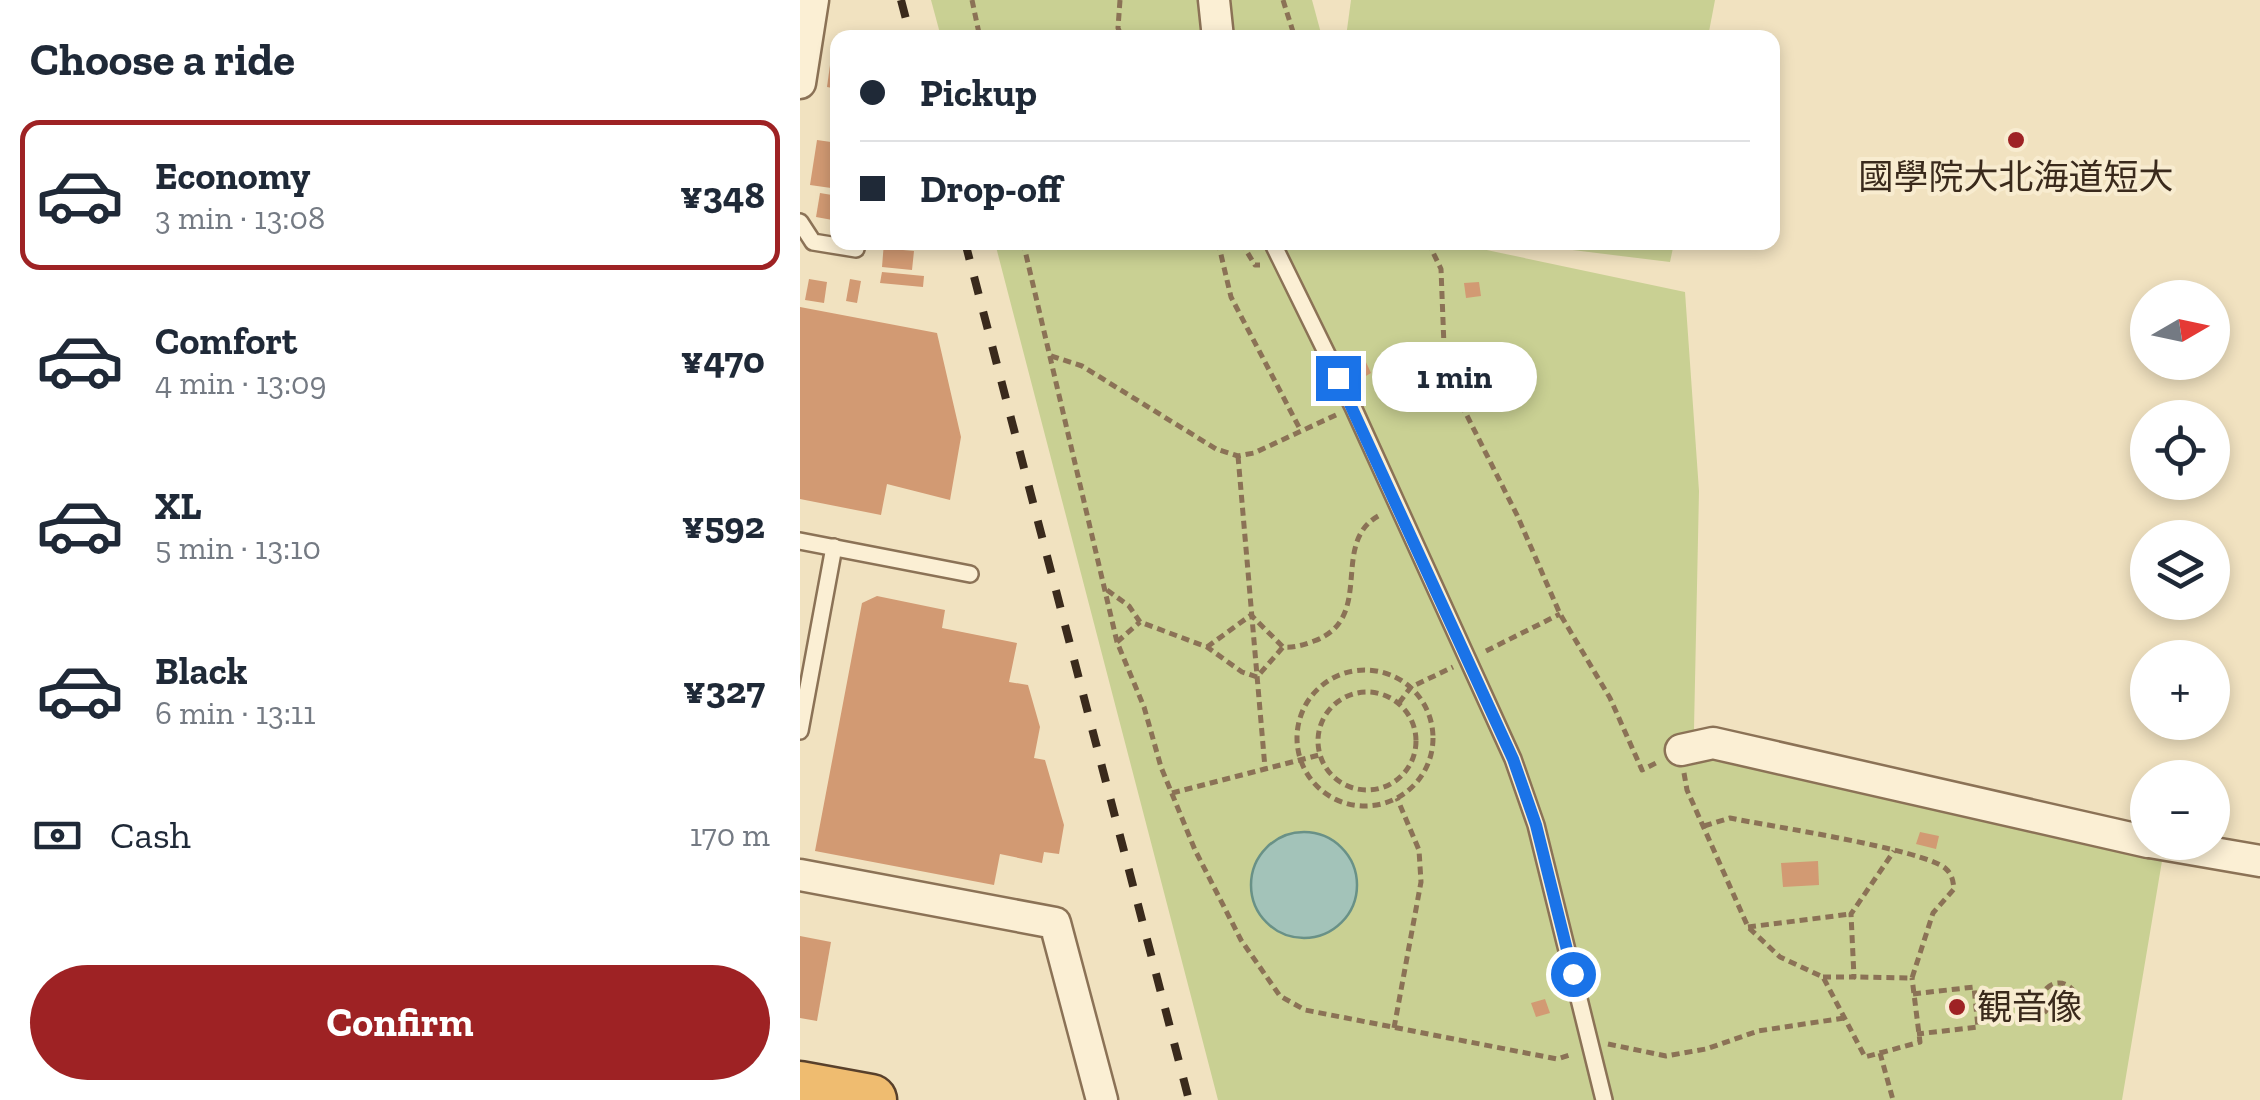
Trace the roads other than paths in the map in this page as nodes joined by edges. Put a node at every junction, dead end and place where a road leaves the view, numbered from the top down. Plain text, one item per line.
1 (814, 0) edge
2 (1214, 0) edge
3 (1217, 30) edge
4 (800, 83) edge
5 (800, 222) edge
6 (830, 245) edge
7 (1276, 250) edge
8 (800, 540) edge
9 (834, 547) junction
10 (970, 574) dead end
11 (800, 731) edge
12 (1681, 750) road end
13 (2130, 838) edge
14 (2230, 856) edge
15 (2260, 861) edge
16 (800, 875) edge
17 (800, 1086) edge
18 (871, 1100) edge
19 (1102, 1100) edge
20 (1604, 1100) edge

1 - 4 street
2 - 3 street
5 - 6 lane
7 - 20 lane
8 - 9 lane
9 - 10 lane
9 - 11 lane
12 - 13 street
14 - 15 street
16 - 19 street
17 - 18 highway

